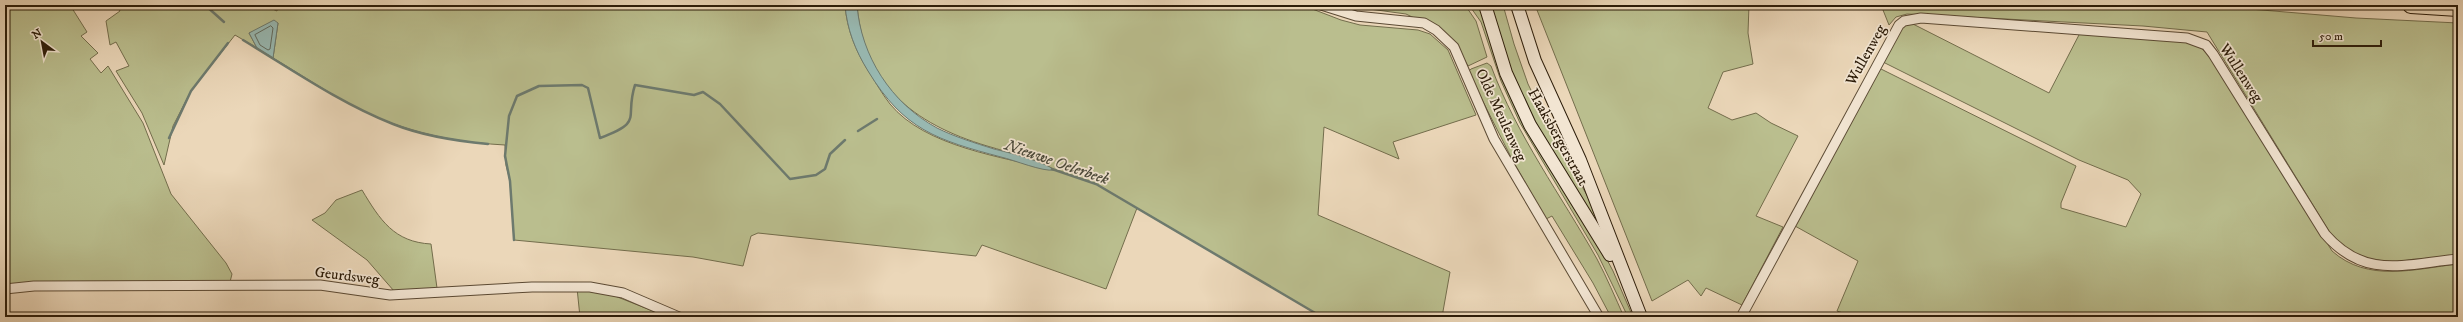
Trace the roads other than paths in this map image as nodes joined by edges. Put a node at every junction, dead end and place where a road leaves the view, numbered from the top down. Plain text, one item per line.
1 (1321, 5) edge
2 (1485, 5) edge
3 (1517, 5) edge
4 (2411, 5) edge
5 (2458, 8) edge
6 (2458, 259) edge
7 (1623, 275) junction
8 (5, 290) edge
9 (679, 317) edge
10 (1599, 317) edge
11 (1641, 317) edge
12 (1741, 317) edge

1 - 10 street, Olde Meulenweg
2 - 7 main road, Haaksbergerstraat
3 - 7 main road, Haaksbergerstraat
4 - 5 highway
6 - 12 street, Wullenweg
7 - 11 main road, Haaksbergerstraat
8 - 9 street, Geurdsweg

